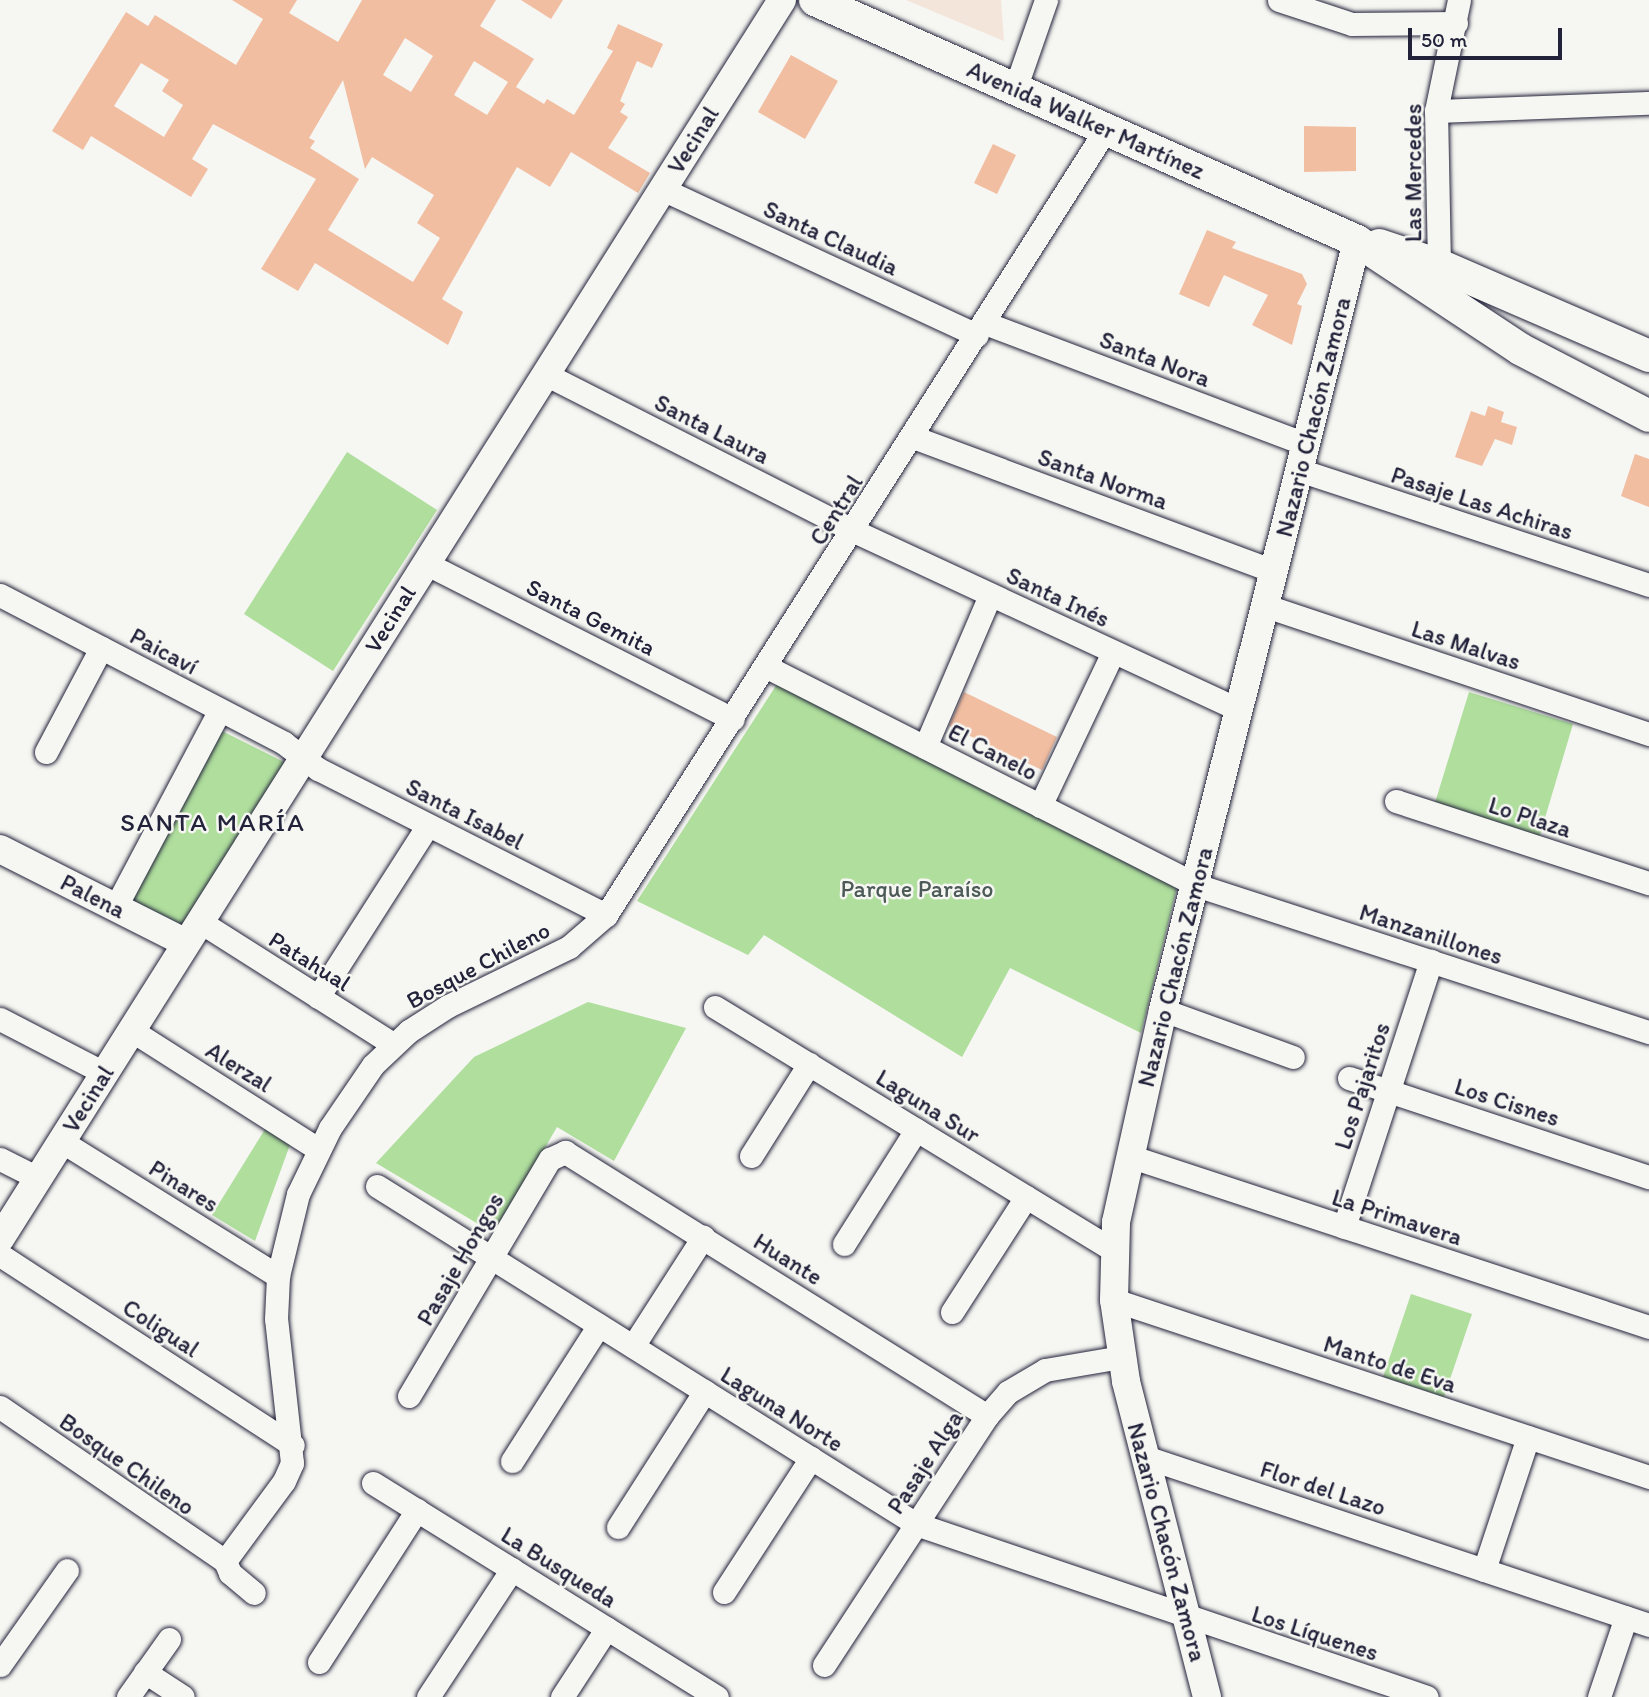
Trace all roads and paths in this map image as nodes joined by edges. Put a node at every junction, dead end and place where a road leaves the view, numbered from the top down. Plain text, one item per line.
1 (782, 0) edge
2 (815, 0) edge
3 (1046, 0) edge
4 (1279, 0) edge
5 (1459, 0) edge
6 (1455, 23) junction
7 (1015, 89) junction
8 (1649, 103) edge
9 (1436, 111) junction
10 (1106, 130) junction
11 (662, 189) junction
12 (1357, 241) junction
13 (1439, 265) junction
14 (981, 329) junction
15 (1649, 356) edge
16 (545, 374) junction
17 (1649, 416) edge
18 (913, 437) junction
19 (1303, 457) junction
20 (854, 531) junction
21 (425, 563) junction
22 (1274, 571) junction
23 (1649, 585) edge
24 (0, 595) edge
25 (990, 595) junction
26 (1266, 606) junction
27 (102, 648) junction
28 (1114, 652) junction
29 (767, 667) junction
30 (219, 710) junction
31 (1240, 710) junction
32 (733, 719) junction
33 (1649, 734) edge
34 (925, 747) junction
35 (46, 752) dead end
36 (303, 757) junction
37 (1396, 802) dead end
38 (1040, 806) junction
39 (428, 825) junction
40 (0, 849) edge
41 (1649, 883) edge
42 (1196, 885) junction
43 (115, 908) junction
44 (606, 915) junction
45 (192, 932) junction
46 (1431, 961) junction
47 (318, 997) junction
48 (715, 1007) dead end
49 (1163, 1010) junction
50 (0, 1018) edge
51 (131, 1030) junction
52 (1649, 1032) edge
53 (393, 1044) junction
54 (1293, 1057) dead end
55 (809, 1064) junction
56 (104, 1073) junction
57 (1349, 1078) dead end
58 (1388, 1091) junction
59 (916, 1130) junction
60 (61, 1141) junction
61 (318, 1149) junction
62 (559, 1152) joint
63 (751, 1156) dead end
64 (1129, 1156) junction
65 (0, 1159) edge
66 (1649, 1177) edge
67 (38, 1178) junction
68 (377, 1186) dead end
69 (1026, 1197) junction
70 (1344, 1227) junction
71 (703, 1237) junction
72 (0, 1238) edge
73 (844, 1244) dead end
74 (1113, 1250) junction
75 (0, 1255) edge
76 (492, 1258) junction
77 (278, 1276) junction
78 (1114, 1300) junction
79 (951, 1312) dead end
80 (599, 1325) junction
81 (1649, 1327) edge
82 (633, 1346) junction
83 (1121, 1357) junction
84 (705, 1391) junction
85 (409, 1396) dead end
86 (0, 1407) edge
87 (987, 1416) junction
88 (1528, 1437) junction
89 (293, 1445) junction
90 (1145, 1457) junction
91 (811, 1458) junction
92 (512, 1461) dead end
93 (1649, 1477) edge
94 (373, 1483) dead end
95 (417, 1510) junction
96 (916, 1524) junction
97 (618, 1527) dead end
98 (225, 1561) junction
99 (512, 1569) junction
100 (67, 1570) dead end
101 (1484, 1570) junction
102 (724, 1592) dead end
103 (254, 1593) dead end
104 (1626, 1617) junction
105 (1187, 1619) junction
106 (1649, 1625) edge
107 (607, 1628) junction
108 (169, 1639) dead end
109 (319, 1662) dead end
110 (0, 1665) edge
111 (824, 1665) dead end
112 (145, 1672) junction
113 (705, 1694) edge
114 (128, 1697) edge
115 (183, 1697) edge
116 (428, 1697) edge
117 (562, 1697) edge
118 (1207, 1697) edge
119 (1427, 1697) edge
120 (1599, 1697) edge

1 - 11 street, Vecinal
2 - 7 main road, Avenida Walker Martínez
3 - 7 street
4 - 6 street
5 - 6 street, Las Mercedes
6 - 9 street, Las Mercedes
7 - 10 main road, Avenida Walker Martínez
8 - 9 street
9 - 13 street, Las Mercedes
10 - 12 main road, Avenida Walker Martínez
10 - 14 street, Central
11 - 14 street, Santa Claudia
11 - 16 street, Vecinal
12 - 13 main road, Avenida Walker Martínez
12 - 17 main road, Avenida Walker Martínez
12 - 19 street, Nazario Chacón Zamora
13 - 15 main road, Avenida Walker Martínez
14 - 18 street, Central
14 - 19 street, Santa Nora
16 - 20 street, Santa Laura
16 - 21 street, Vecinal
18 - 20 street, Central
18 - 22 street, Santa Norma
19 - 22 street, Nazario Chacón Zamora
19 - 23 street, Pasaje Las Achiras
20 - 25 street, Santa Inés
20 - 29 street, Central
21 - 32 street, Santa Gemita
21 - 36 street, Vecinal
22 - 26 street, Nazario Chacón Zamora
24 - 27 street, Paicaví
25 - 28 street, Santa Inés
25 - 34 street
26 - 31 street, Nazario Chacón Zamora
26 - 33 street, Las Malvas
27 - 30 street, Paicaví
27 - 35 street
28 - 31 street, Santa Inés
28 - 38 street
29 - 32 street, Central
29 - 34 street, El Canelo
30 - 36 street, Paicaví
30 - 43 street
31 - 42 street, Nazario Chacón Zamora
32 - 44 street, Central
34 - 38 street, El Canelo
36 - 39 street, Santa Isabel
36 - 45 street, Vecinal
37 - 41 street, Lo Plaza
38 - 42 street, El Canelo
39 - 44 street, Santa Isabel
39 - 47 street
40 - 43 street, Palena
42 - 46 street, Manzanillones
42 - 49 street, Nazario Chacón Zamora
43 - 45 street, Palena
44 - 53 street, Bosque Chileno
45 - 47 street, Patahual
45 - 51 street, Vecinal
46 - 52 street, Manzanillones
46 - 58 street, Los Pajaritos
47 - 53 street, Patahual
48 - 55 street, Laguna Sur
49 - 54 street
49 - 64 street, Nazario Chacón Zamora
50 - 56 street
51 - 56 street, Vecinal
51 - 61 street, Alerzal
53 - 61 street, Bosque Chileno
55 - 59 street, Laguna Sur
55 - 63 street
56 - 60 street, Vecinal
57 - 58 street, Los Cisnes
58 - 66 street, Los Cisnes
58 - 70 street, Los Pajaritos
59 - 69 street, Laguna Sur
59 - 73 street
60 - 67 street, Vecinal
60 - 77 street, Pinares
61 - 77 street, Bosque Chileno
62 - 71 street, Huante
62 - 76 street, Pasaje Hongos
64 - 70 street, La Primavera
64 - 74 street, Nazario Chacón Zamora
65 - 67 street
67 - 72 street, Vecinal
68 - 76 street, Laguna Norte
69 - 74 street, Laguna Sur
69 - 79 street
70 - 81 street, La Primavera
71 - 82 street
71 - 87 street, Huante
74 - 78 street, Nazario Chacón Zamora
75 - 89 street, Coligual
76 - 80 street, Laguna Norte
76 - 85 street, Pasaje Hongos
77 - 89 street, Bosque Chileno
78 - 83 street, Nazario Chacón Zamora
78 - 88 street, Manto de Eva
80 - 82 street, Laguna Norte
80 - 92 street
82 - 84 street, Laguna Norte
83 - 87 street, Pasaje Alga
83 - 90 street, Nazario Chacón Zamora
84 - 91 street, Laguna Norte
84 - 97 street
86 - 98 street, Bosque Chileno
87 - 96 street, Pasaje Alga
88 - 93 street, Manto de Eva
88 - 101 street
89 - 98 street, Bosque Chileno
90 - 101 street, Flor del Lazo
90 - 105 street, Nazario Chacón Zamora
91 - 96 street, Laguna Norte
91 - 102 street
94 - 95 street, La Busqueda
95 - 99 street, La Busqueda
95 - 109 street
96 - 105 street, Laguna Norte
96 - 111 street, Pasaje Alga
98 - 103 street, Bosque Chileno
99 - 107 street, La Busqueda
99 - 116 street
100 - 110 street
101 - 104 street, Flor del Lazo
104 - 106 street, Flor del Lazo
104 - 120 street
105 - 118 street, Nazario Chacón Zamora
105 - 119 street, Los Líquenes
107 - 113 street, La Busqueda
107 - 117 street
108 - 112 street
112 - 114 street
112 - 115 street

